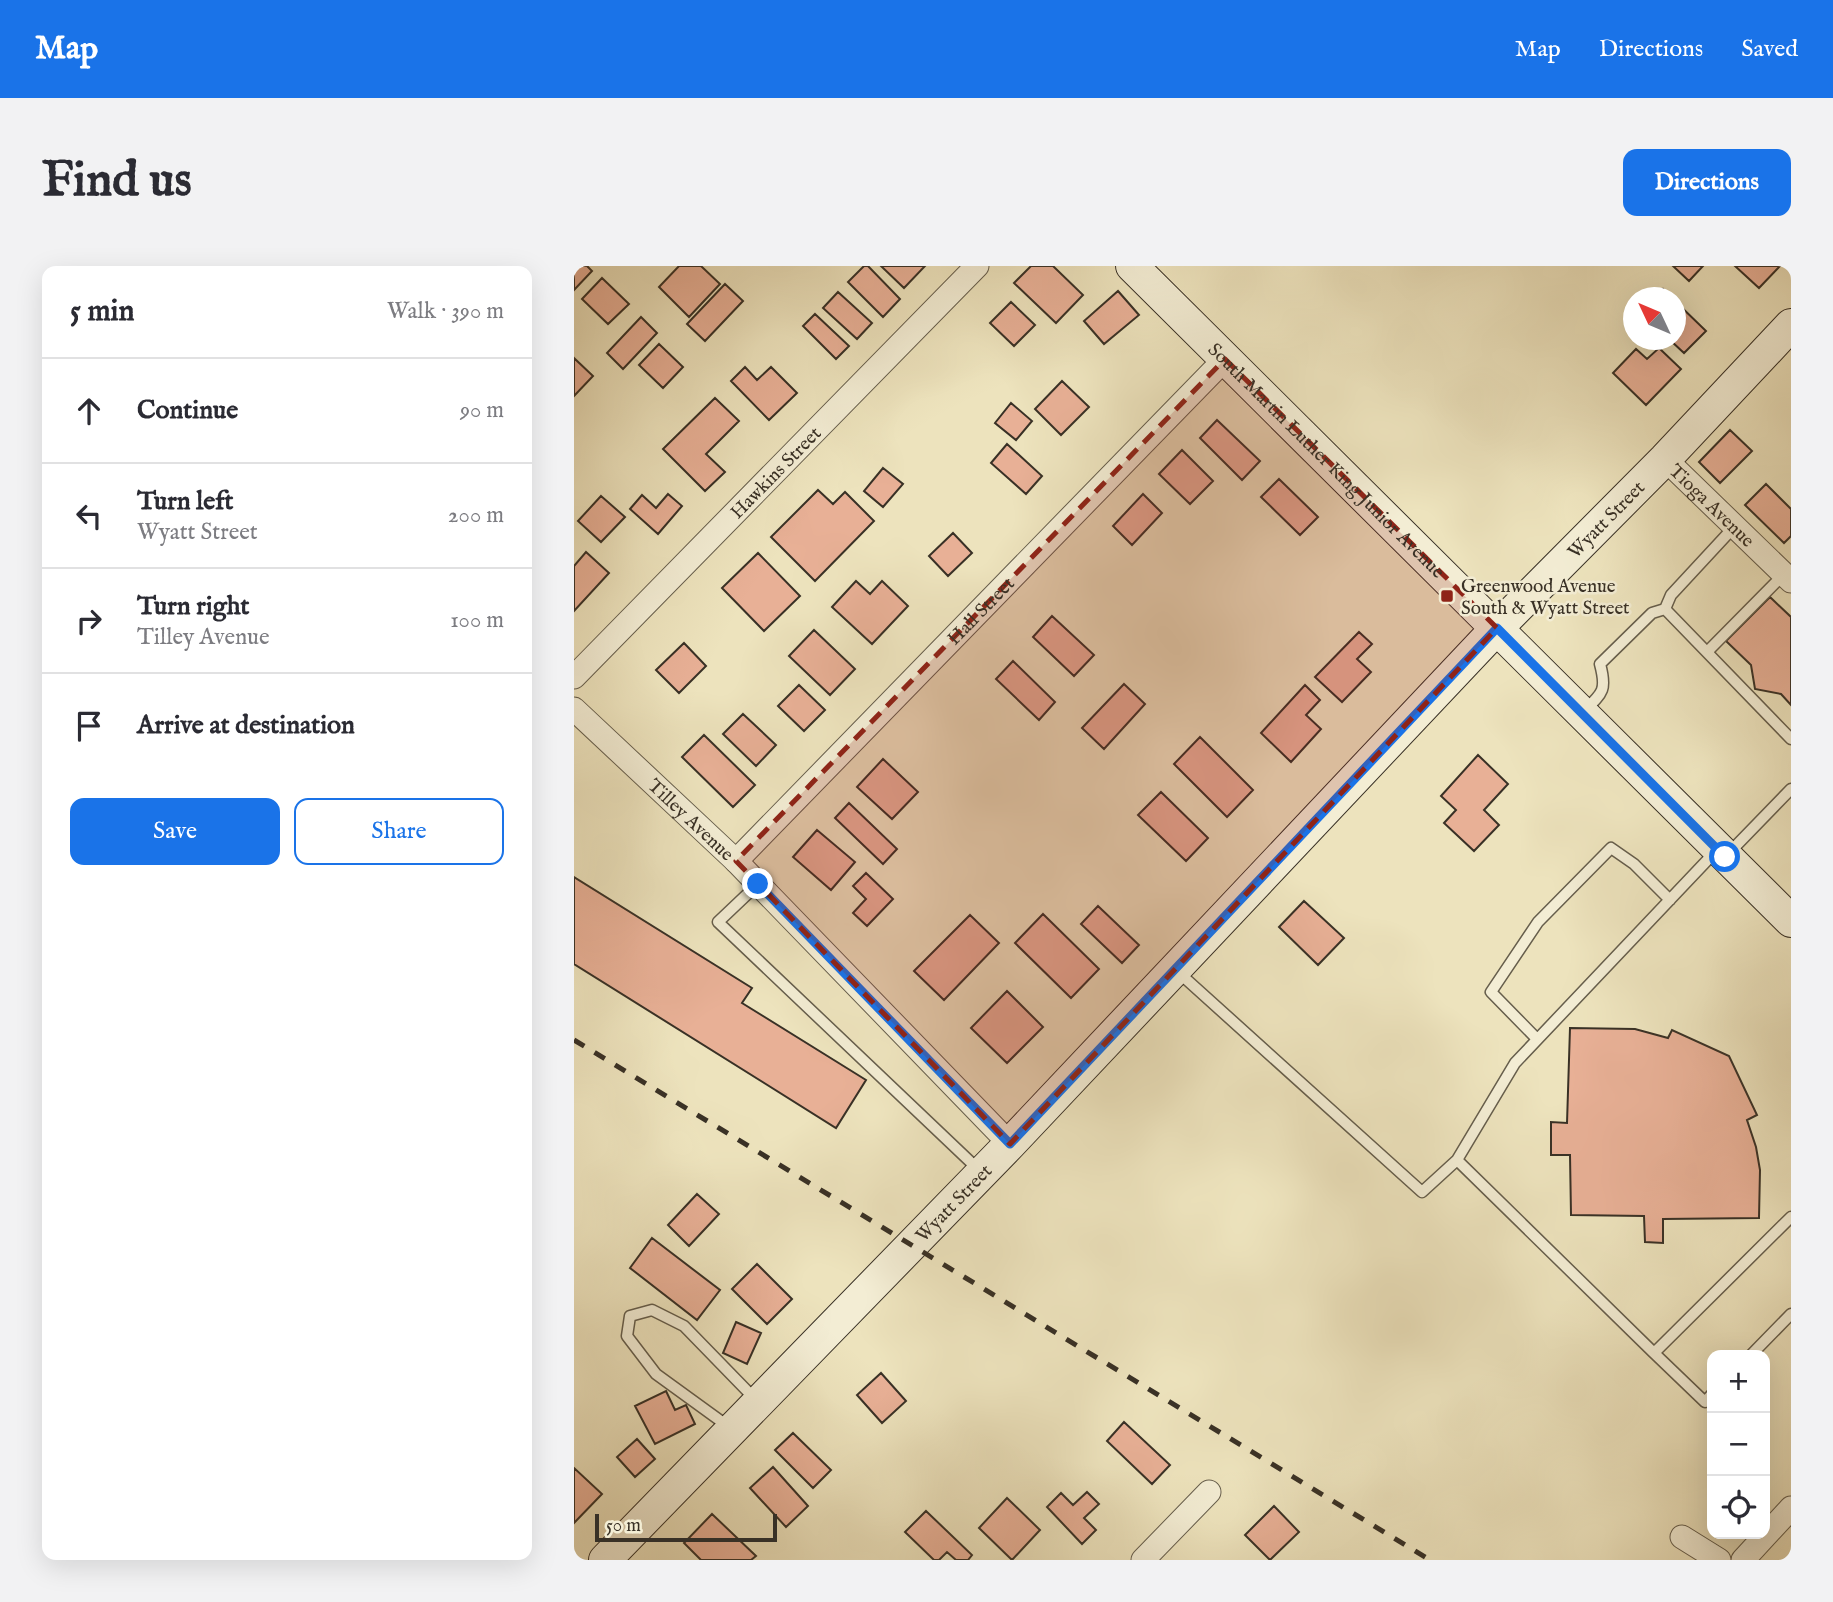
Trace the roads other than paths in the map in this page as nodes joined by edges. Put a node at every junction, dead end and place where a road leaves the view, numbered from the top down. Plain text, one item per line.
1 (977, 266) edge
2 (1132, 266) edge
3 (1791, 325) edge
4 (1225, 359) junction
5 (1665, 459) junction
6 (1734, 527) junction
7 (1788, 578) edge
8 (1665, 609) junction
9 (1497, 628) junction
10 (1707, 652) junction
11 (574, 677) edge
12 (574, 709) edge
13 (1582, 713) junction
14 (1791, 738) edge
15 (1791, 789) edge
16 (1721, 853) junction
17 (736, 861) junction
18 (758, 884) junction
19 (1670, 900) junction
20 (1791, 921) edge
21 (1175, 969) junction
22 (1537, 1039) junction
23 (1010, 1144) junction
24 (1457, 1160) junction
25 (982, 1173) junction
26 (1791, 1217) edge
27 (1791, 1314) edge
28 (1756, 1350) edge
29 (1654, 1353) junction
30 (1707, 1400) edge
31 (758, 1402) junction
32 (731, 1429) junction
33 (1209, 1492) dead end
34 (1791, 1508) edge
35 (1682, 1537) dead end
36 (605, 1560) edge
37 (1143, 1560) edge
38 (1719, 1560) edge
39 (1743, 1560) edge

1 - 11 street, Hawkins Street
2 - 4 street, South Martin Luther King Junior Avenue
3 - 5 street, Wyatt Street
4 - 9 street, South Martin Luther King Junior Avenue
4 - 17 street, Hall Street
5 - 6 street, Tioga Avenue
5 - 9 street, Wyatt Street
6 - 7 street, Tioga Avenue
6 - 8 lane
7 - 10 lane
8 - 10 lane
8 - 13 lane
9 - 13 street, South Martin Luther King Junior Avenue
9 - 21 street, Wyatt Street
10 - 14 lane
12 - 17 street, Tilley Avenue
13 - 16 street, South Martin Luther King Junior Avenue
15 - 16 lane
16 - 19 lane
16 - 20 street, South Martin Luther King Junior Avenue
17 - 18 street, Tilley Avenue
18 - 23 street, Tilley Avenue
18 - 25 lane
19 - 22 lane
19 - 22 lane
21 - 23 street, Wyatt Street
21 - 24 lane
22 - 24 lane
23 - 25 street, Wyatt Street
24 - 29 lane
25 - 31 street, Wyatt Street
26 - 29 lane
27 - 28 lane
29 - 30 lane
31 - 32 street, Wyatt Street
31 - 32 lane
32 - 36 street, Wyatt Street
33 - 37 street
34 - 39 street
35 - 38 street

